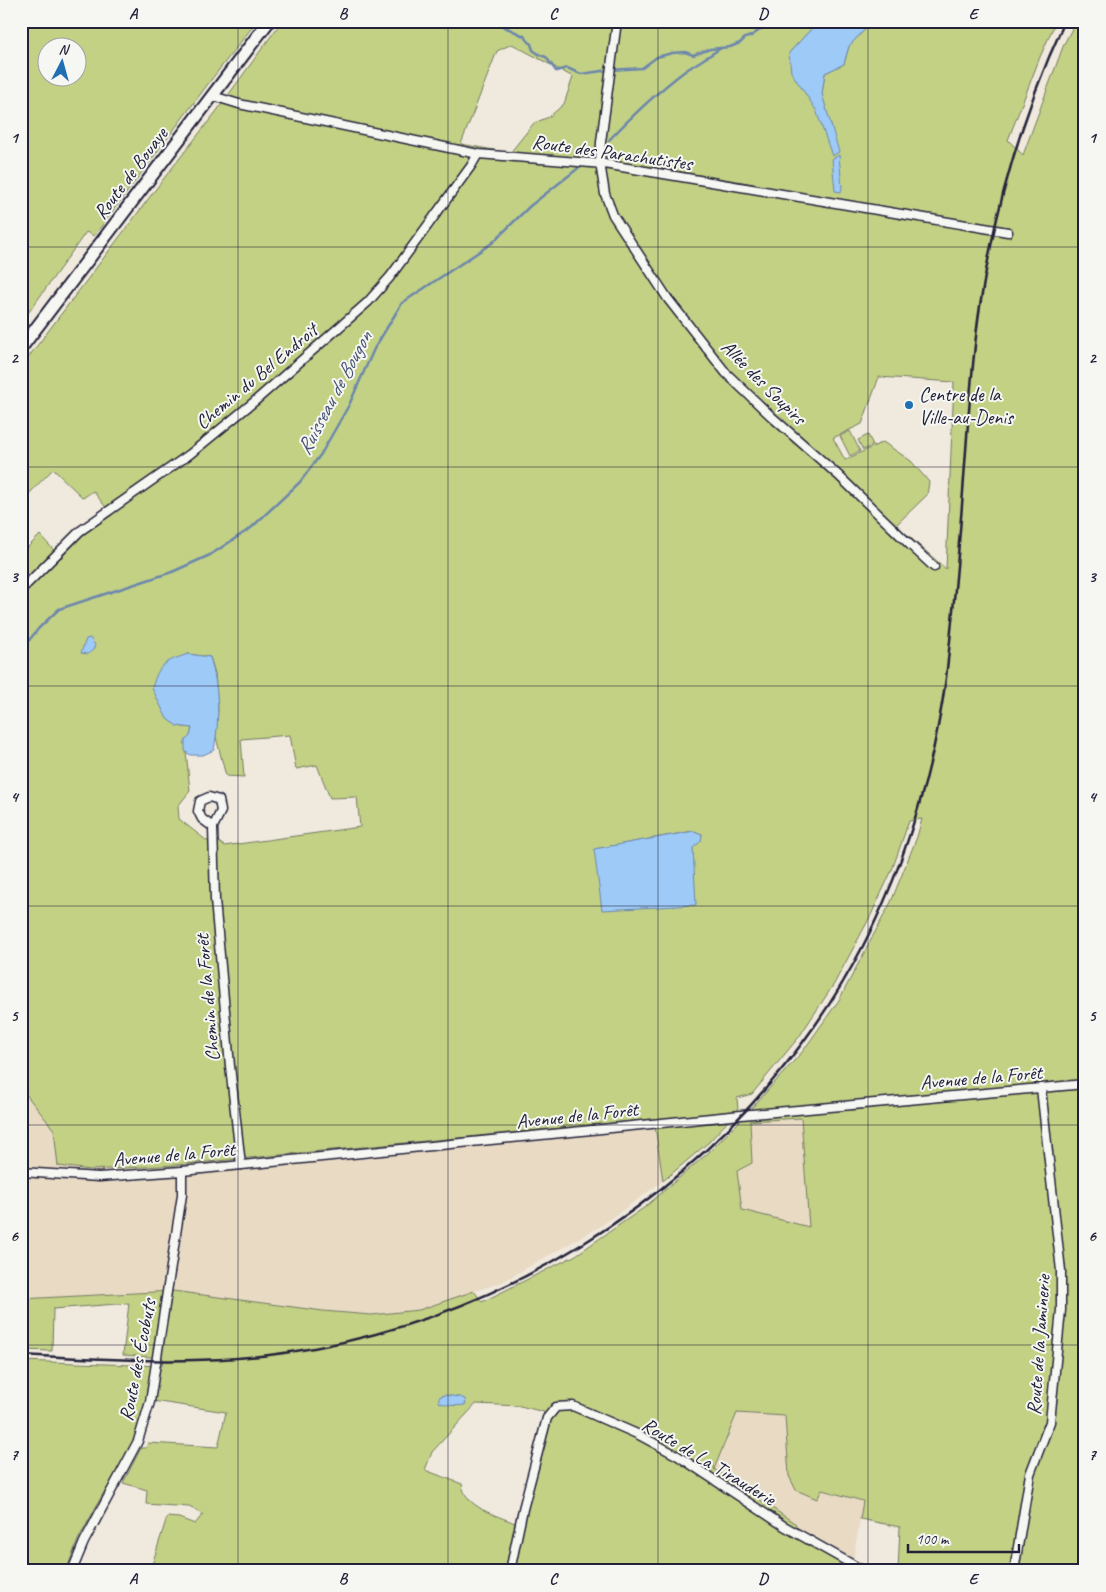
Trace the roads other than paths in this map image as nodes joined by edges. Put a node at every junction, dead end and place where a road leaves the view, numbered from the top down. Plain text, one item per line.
1 (269, 21) edge
2 (617, 21) edge
3 (213, 96) junction
4 (478, 154) junction
5 (600, 163) junction
6 (1008, 232) dead end
7 (21, 348) edge
8 (934, 566) dead end
9 (21, 590) edge
10 (213, 827) dead end
11 (1085, 1084) edge
12 (1041, 1088) junction
13 (241, 1164) junction
14 (182, 1171) junction
15 (21, 1172) edge
16 (72, 1571) edge
17 (510, 1571) edge
18 (864, 1571) edge
19 (1014, 1571) edge

1 - 3 main road, Route de Bouaye
2 - 5 street, Allée des Soupirs
3 - 4 street, Route des Parachutistes
3 - 7 main road, Route de Bouaye
4 - 5 street, Route des Parachutistes
4 - 9 street, Chemin du Bel Endroit
5 - 6 street, Route des Parachutistes
5 - 8 street, Allée des Soupirs
10 - 13 street, Chemin de la Forêt
11 - 12 street, Avenue de la Forêt
12 - 13 street, Avenue de la Forêt
12 - 19 street, Route de la Jaminerie
13 - 14 street, Avenue de la Forêt
14 - 15 street, Avenue de la Forêt
14 - 16 street, Route des Écobuts
17 - 18 street, Route de La Tirauderie

